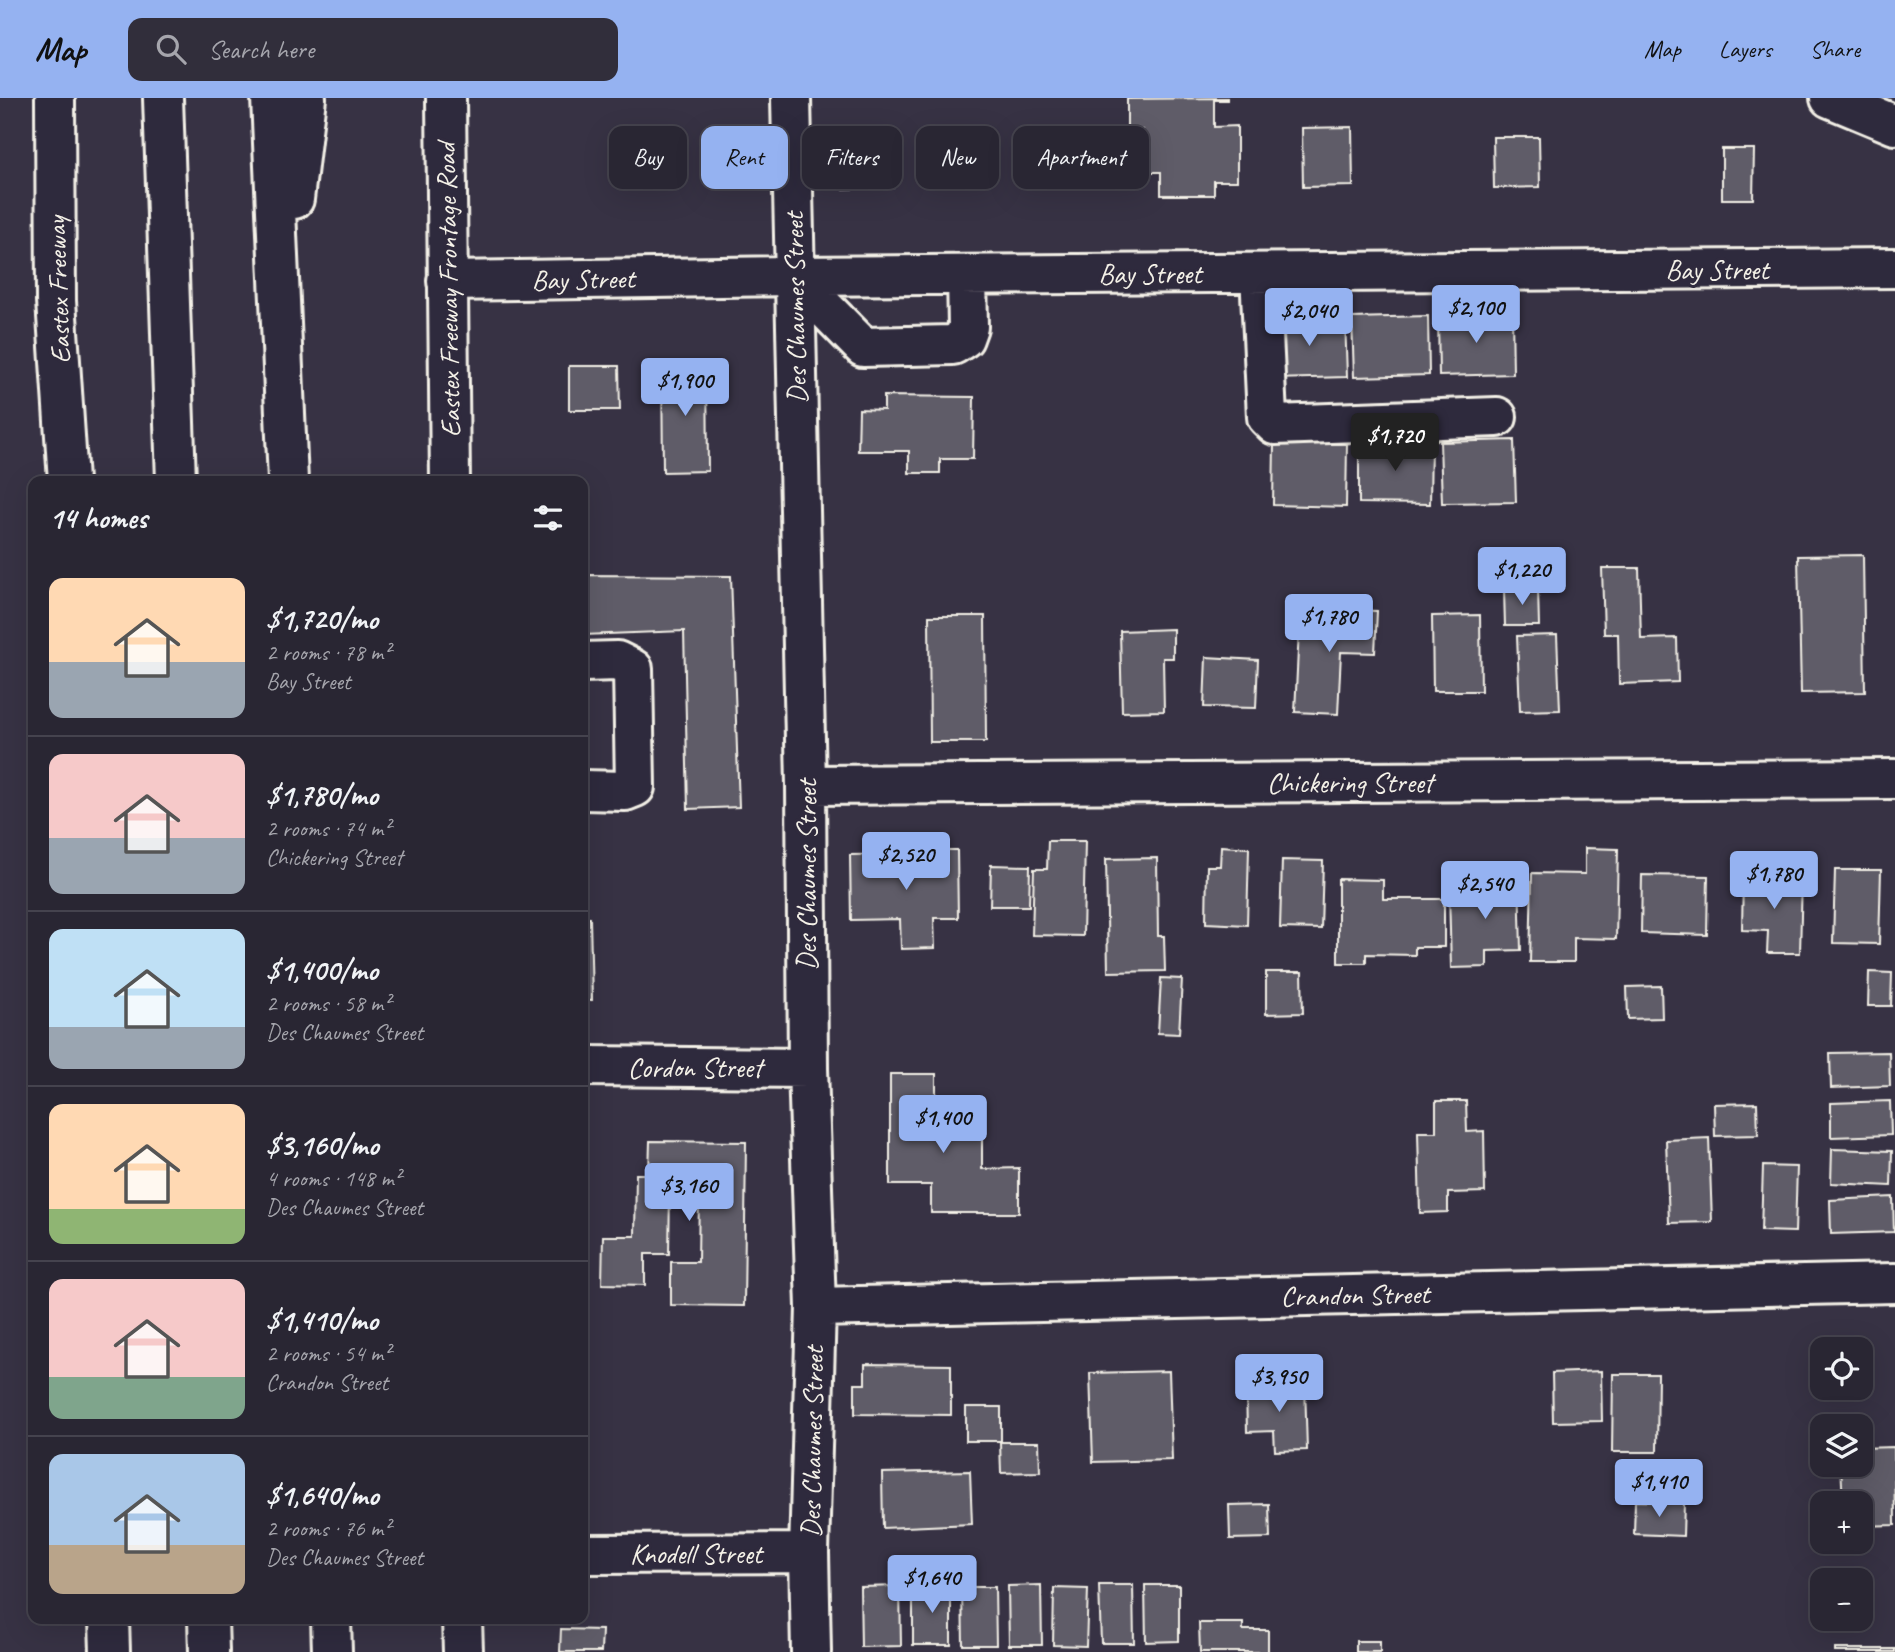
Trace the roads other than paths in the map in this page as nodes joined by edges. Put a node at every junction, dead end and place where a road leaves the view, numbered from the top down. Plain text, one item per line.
1 (55, 98) edge
2 (163, 98) edge
3 (271, 98) edge
4 (306, 98) edge
5 (446, 98) edge
6 (791, 98) edge
7 (1830, 98) edge
8 (1895, 125) edge
9 (1895, 268) edge
10 (1260, 273) junction
11 (967, 275) junction
12 (793, 276) junction
13 (447, 281) junction
14 (281, 316) junction
15 (1497, 417) dead end
16 (68, 476) edge
17 (176, 476) edge
18 (288, 476) edge
19 (450, 476) edge
20 (588, 662) edge
21 (1895, 779) edge
22 (806, 785) junction
23 (588, 790) edge
24 (588, 1066) edge
25 (808, 1068) junction
26 (1895, 1283) edge
27 (816, 1307) junction
28 (809, 1553) junction
29 (588, 1554) edge
30 (109, 1624) edge
31 (208, 1624) edge
32 (331, 1624) edge
33 (462, 1624) edge
34 (110, 1652) edge
35 (209, 1652) edge
36 (332, 1652) edge
37 (463, 1652) edge
38 (811, 1652) edge

1 - 16 main road, Eastex Freeway
2 - 17 main road
3 - 14 main road
4 - 14 main road
5 - 13 main road, Eastex Freeway Frontage Road
6 - 12 main road, Des Chaumes Street
7 - 8 main road
9 - 10 main road, Bay Street
10 - 11 main road, Bay Street
10 - 15 main road
11 - 12 main road, Bay Street
11 - 12 main road
12 - 13 main road, Bay Street
12 - 22 main road, Des Chaumes Street
13 - 19 main road, Eastex Freeway Frontage Road
14 - 18 main road
20 - 23 main road
21 - 22 main road, Chickering Street
22 - 25 main road, Des Chaumes Street
24 - 25 main road, Cordon Street
25 - 27 main road, Des Chaumes Street
26 - 27 main road, Crandon Street
27 - 28 main road, Des Chaumes Street
28 - 29 main road, Knodell Street
28 - 38 main road, Des Chaumes Street
30 - 34 main road
31 - 35 main road
32 - 36 main road
33 - 37 main road

